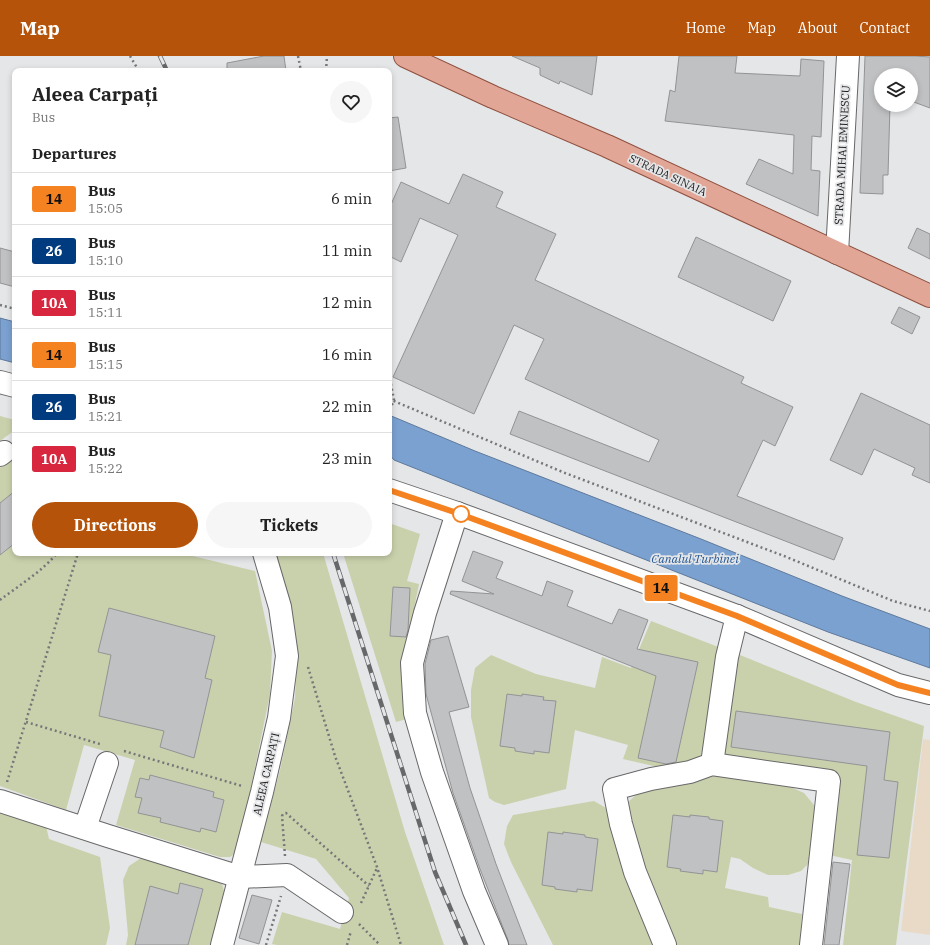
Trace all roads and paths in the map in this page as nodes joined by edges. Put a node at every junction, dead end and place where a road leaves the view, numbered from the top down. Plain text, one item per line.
1 (130, 56) edge
2 (298, 56) edge
3 (327, 56) edge
4 (405, 56) edge
5 (848, 56) edge
6 (136, 68) edge
7 (300, 68) edge
8 (326, 68) edge
9 (837, 253) junction
10 (930, 296) edge
11 (0, 305) edge
12 (12, 308) edge
13 (0, 382) edge
14 (12, 385) edge
15 (392, 390) edge
16 (394, 400) junction
17 (392, 405) edge
18 (392, 491) edge
19 (457, 513) junction
20 (54, 556) edge
21 (77, 556) edge
22 (265, 556) edge
23 (0, 600) edge
24 (930, 611) edge
25 (737, 616) junction
26 (306, 660) dead end
27 (930, 693) edge
28 (26, 722) junction
29 (109, 752) junction
30 (712, 764) junction
31 (262, 792) junction
32 (1, 801) edge
33 (85, 828) junction
34 (378, 868) junction
35 (240, 876) junction
36 (287, 876) junction
37 (369, 886) junction
38 (348, 916) junction
39 (222, 945) edge
40 (266, 945) edge
41 (380, 945) edge
42 (401, 945) edge
43 (497, 945) edge
44 (665, 945) edge
45 (810, 945) edge

1 - 6 path
2 - 7 path
3 - 8 path
4 - 9 main road, STRADA SINAIA
5 - 9 street, STRADA MIHAI EMINESCU
9 - 10 main road, STRADA SINAIA
11 - 12 path
13 - 14 street
15 - 16 path
16 - 17 path
16 - 24 path
18 - 19 street
19 - 25 street
19 - 43 street
20 - 23 path
21 - 28 path
22 - 31 street, ALEEA CARPAȚI
25 - 27 street
25 - 30 street
26 - 34 path
28 - 29 path
28 - 32 path
29 - 31 path
29 - 33 street
30 - 44 street
30 - 45 street
31 - 35 street, ALEEA CARPAȚI
32 - 33 street
33 - 35 street
34 - 37 path
34 - 42 path
35 - 36 street
35 - 39 street, ALEEA CARPAȚI
36 - 37 path
36 - 38 street
36 - 40 path
37 - 38 path
38 - 41 path

